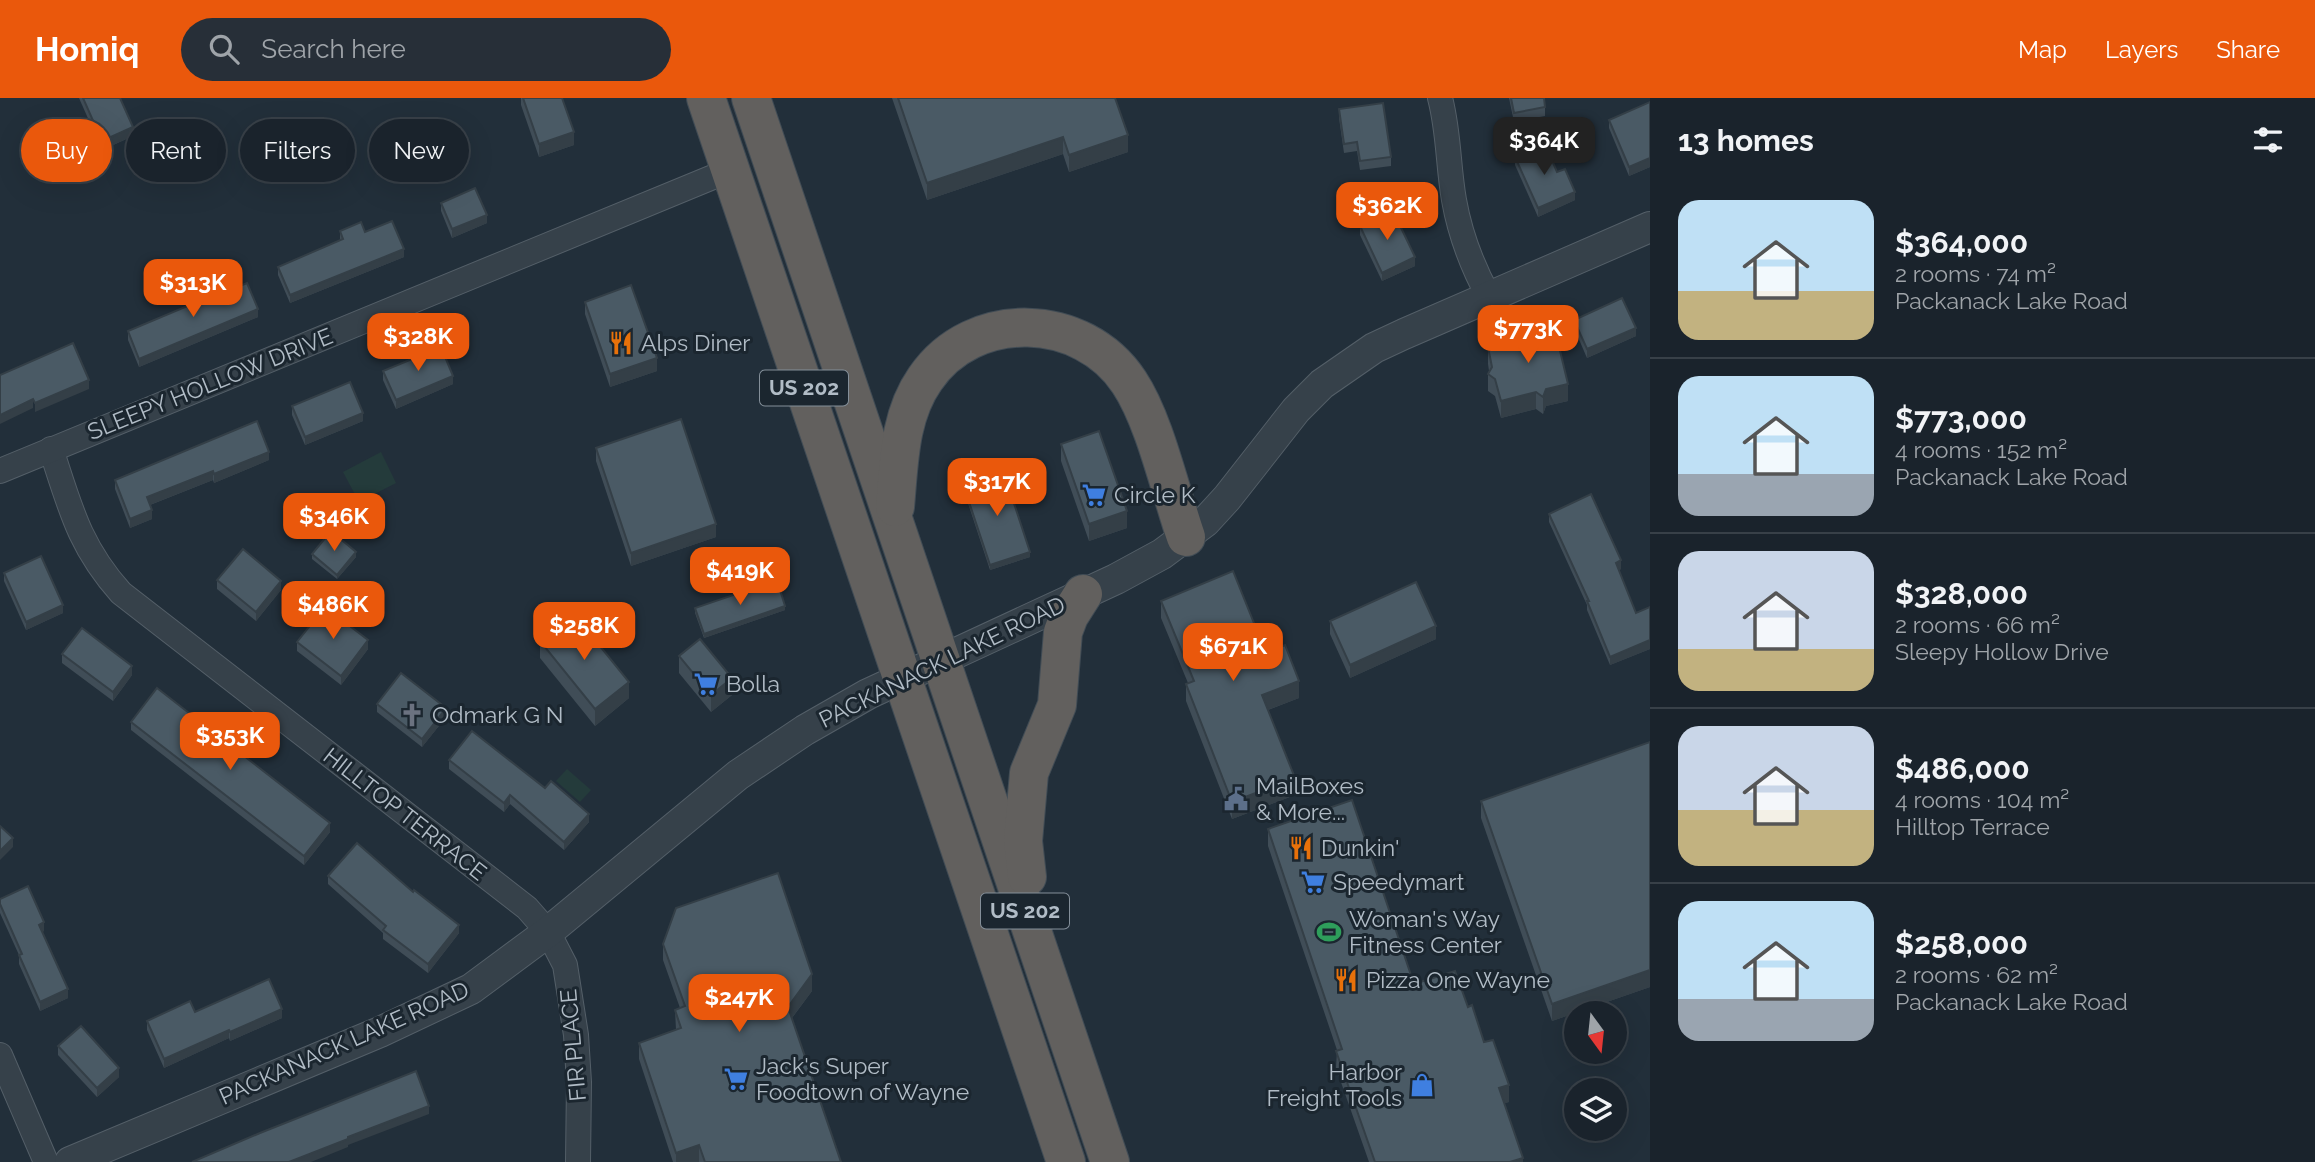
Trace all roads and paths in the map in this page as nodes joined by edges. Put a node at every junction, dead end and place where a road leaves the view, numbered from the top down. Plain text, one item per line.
1 (706, 98) edge
2 (751, 98) edge
3 (1440, 98) edge
4 (730, 170) junction
5 (1650, 227) edge
6 (1489, 297) junction
7 (51, 449) junction
8 (0, 471) edge
9 (894, 519) junction
10 (1186, 537) junction
11 (1083, 594) junction
12 (940, 660) junction
13 (902, 678) junction
14 (548, 932) junction
15 (1033, 935) junction
16 (0, 1055) edge
17 (46, 1162) edge
18 (70, 1162) edge
19 (578, 1162) edge
20 (1066, 1162) edge
21 (1110, 1162) edge

1 - 4 highway, US 202
2 - 9 highway, US 202
3 - 6 street
4 - 7 street, SLEEPY HOLLOW DRIVE
4 - 13 highway, US 202
5 - 6 street, PACKANACK LAKE ROAD
6 - 10 street, PACKANACK LAKE ROAD
7 - 8 street, SLEEPY HOLLOW DRIVE
7 - 14 street, HILLTOP TERRACE
9 - 10 highway
9 - 12 highway, US 202
10 - 11 street, PACKANACK LAKE ROAD
11 - 12 street, PACKANACK LAKE ROAD
11 - 15 highway
12 - 13 street, PACKANACK LAKE ROAD
12 - 15 highway, US 202
13 - 14 street, PACKANACK LAKE ROAD
13 - 20 highway, US 202
14 - 18 street, PACKANACK LAKE ROAD
14 - 19 street, FIR PLACE
15 - 21 highway, US 202
16 - 17 street

